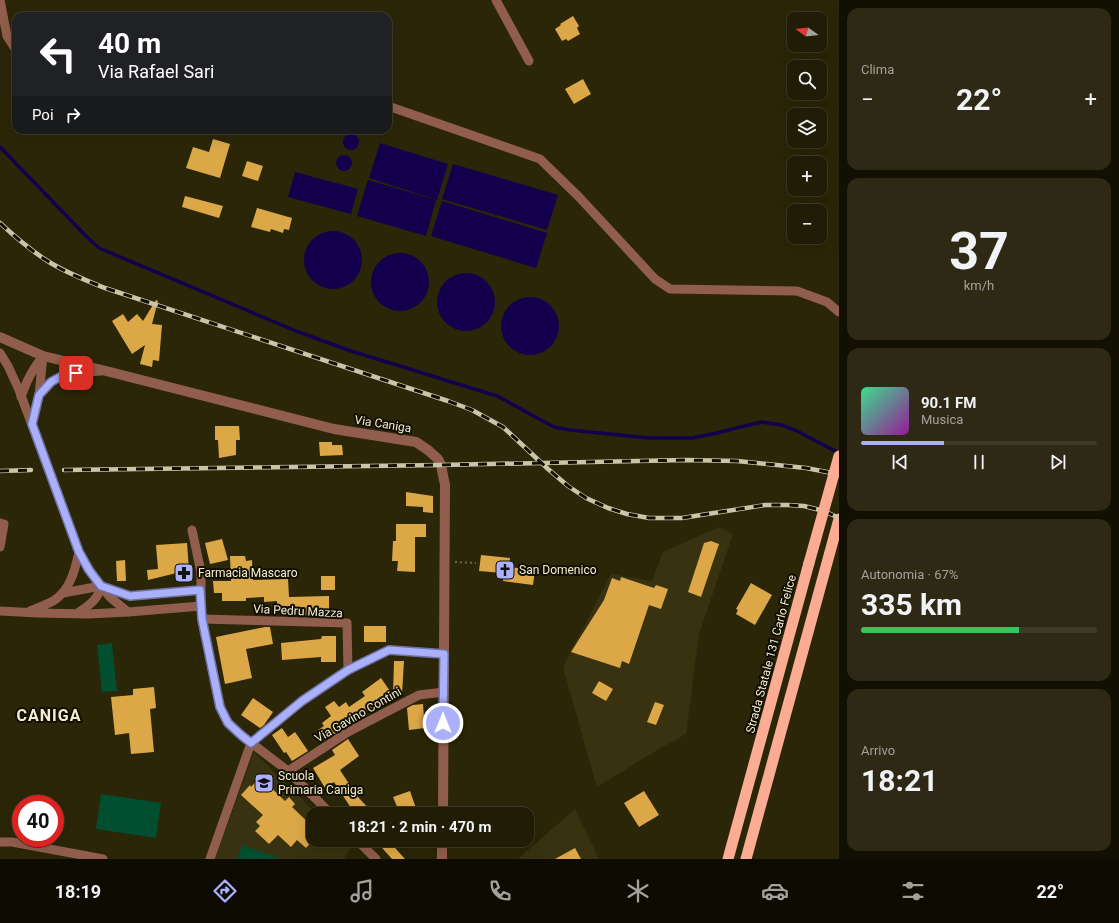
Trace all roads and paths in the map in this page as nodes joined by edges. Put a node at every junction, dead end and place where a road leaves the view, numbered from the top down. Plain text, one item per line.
1 (0, 0) edge
2 (496, 0) edge
3 (12, 44) edge
4 (529, 61) dead end
5 (392, 107) edge
6 (839, 312) edge
7 (0, 337) edge
8 (0, 353) edge
9 (43, 356) junction
10 (106, 371) junction
11 (39, 395) junction
12 (21, 397) junction
13 (32, 424) junction
14 (839, 456) edge
15 (839, 520) edge
16 (0, 523) edge
17 (192, 530) dead end
18 (0, 547) edge
19 (79, 552) junction
20 (444, 562) junction
21 (476, 563) dead end
22 (101, 586) junction
23 (200, 590) junction
24 (63, 593) junction
25 (201, 606) junction
26 (0, 611) edge
27 (128, 612) junction
28 (25, 613) junction
29 (78, 613) junction
30 (202, 619) junction
31 (444, 654) junction
32 (348, 670) junction
33 (444, 692) junction
34 (251, 743) junction
35 (288, 771) junction
36 (325, 807) edge
37 (443, 807) edge
38 (0, 842) edge
39 (365, 847) edge
40 (442, 847) edge
41 (729, 856) edge
42 (746, 858) edge
43 (102, 859) edge
44 (210, 859) edge
45 (376, 859) edge
46 (442, 859) edge

1 - 3 street
2 - 4 street
5 - 6 street
7 - 9 street, Via Caniga
8 - 12 street
9 - 10 street, Via Caniga
9 - 11 street
9 - 12 street
10 - 11 street
10 - 20 street, Via Caniga
11 - 13 street
12 - 13 street
13 - 19 street
14 - 41 highway, Strada Statale 131 Carlo Felice, bridge
15 - 42 highway
16 - 18 street
17 - 23 street
19 - 22 street
19 - 24 street
20 - 21 path
20 - 31 street, Via Caniga
22 - 23 street
22 - 24 street
22 - 27 street
22 - 29 street
23 - 25 street
24 - 28 street
25 - 27 street
25 - 30 street
26 - 28 street
27 - 29 street
28 - 29 street
30 - 32 street, Via Pedru Mazza
30 - 34 street
31 - 32 street
31 - 33 street, Via Caniga
32 - 34 street
33 - 35 street, Via Gavino Contini
33 - 37 street, Via Caniga
34 - 35 street
34 - 44 street
35 - 36 street
38 - 43 street
39 - 45 street
40 - 46 street

